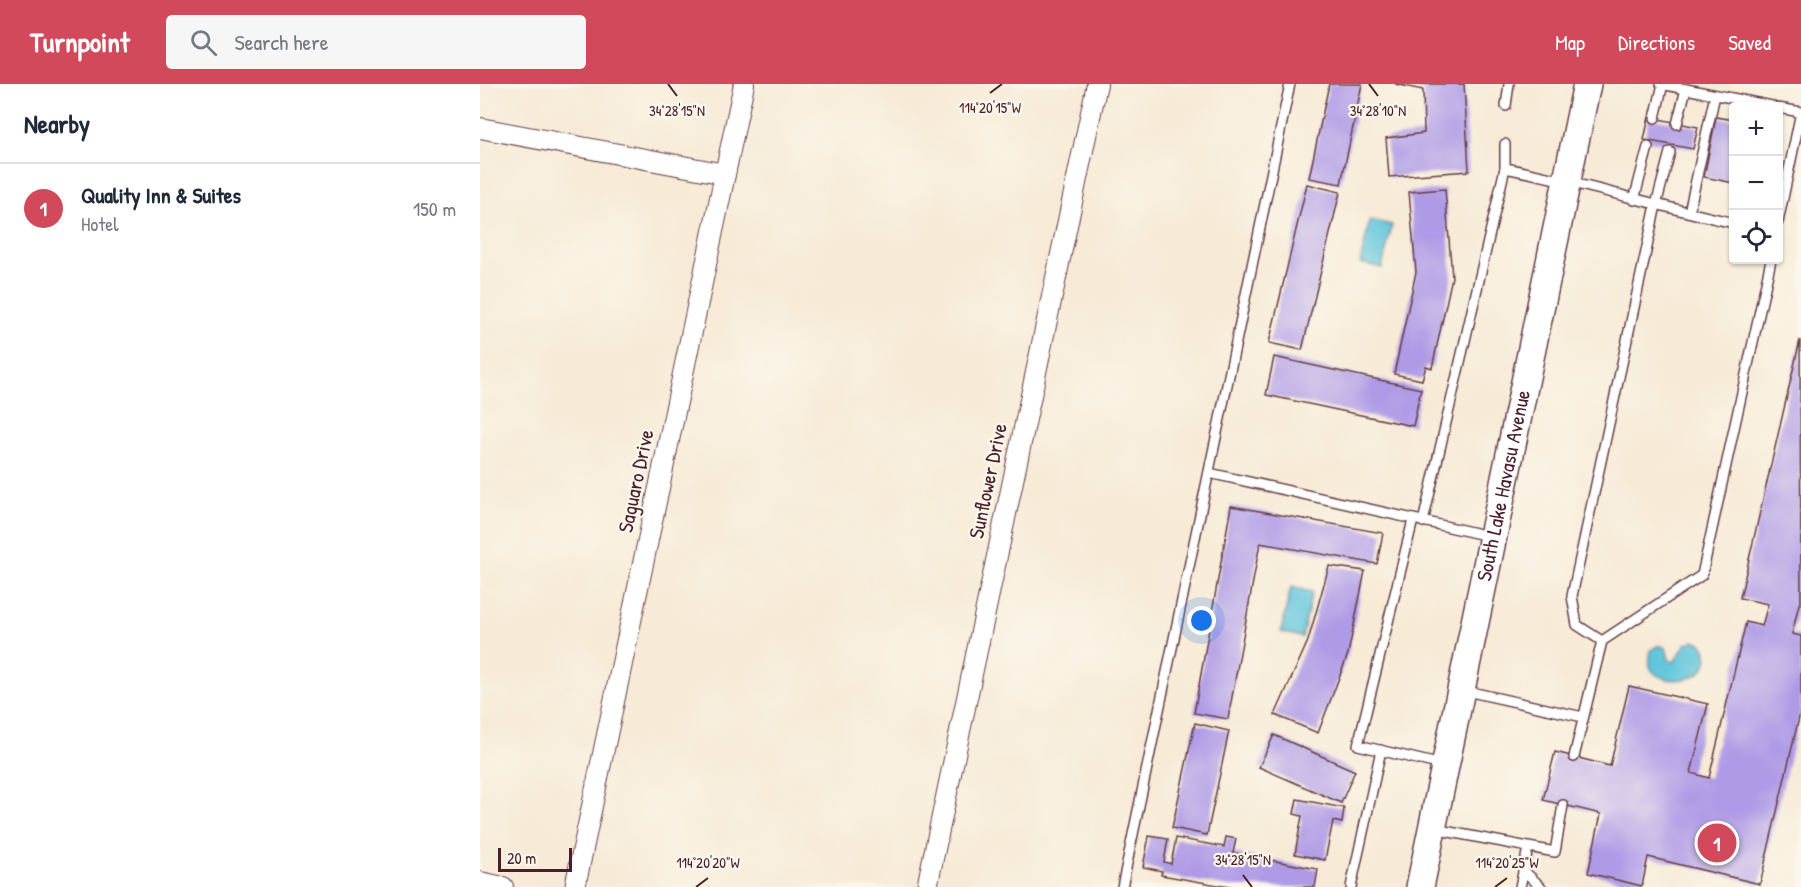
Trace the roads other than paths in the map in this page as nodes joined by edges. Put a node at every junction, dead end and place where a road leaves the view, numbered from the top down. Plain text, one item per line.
1 (744, 84) edge
2 (1096, 84) edge
3 (1290, 84) edge
4 (1509, 84) edge
5 (1662, 84) edge
6 (1584, 86) edge
7 (1686, 89) junction
8 (1715, 95) junction
9 (1751, 102) edge
10 (1506, 106) dead end
11 (1783, 109) edge
12 (1655, 118) dead end
13 (1677, 124) dead end
14 (480, 128) edge
15 (1506, 144) dead end
16 (1648, 147) dead end
17 (1670, 152) dead end
18 (1504, 168) junction
19 (725, 174) junction
20 (1567, 180) junction
21 (1634, 200) junction
22 (1656, 205) junction
23 (1781, 210) edge
24 (1689, 212) junction
25 (1729, 222) edge
26 (1770, 264) edge
27 (1209, 473) junction
28 (1418, 521) junction
29 (1492, 537) junction
30 (1602, 640) junction
31 (1460, 689) junction
32 (1583, 717) junction
33 (1381, 750) junction
34 (1574, 757) dead end
35 (1445, 766) junction
36 (1563, 805) dead end
37 (1432, 829) junction
38 (1528, 848) junction
39 (1523, 870) junction
40 (480, 882) edge
41 (503, 887) edge
42 (575, 887) edge
43 (927, 887) edge
44 (1122, 887) edge
45 (1351, 887) edge
46 (1420, 887) edge
47 (1520, 887) edge
48 (1541, 887) edge

1 - 19 street, Saguaro Drive
2 - 43 street, Sunflower Drive
3 - 27 lane
4 - 10 lane
5 - 7 lane
5 - 12 lane
6 - 20 main road, South Lake Havasu Avenue
7 - 8 lane
7 - 13 lane
8 - 9 lane
8 - 24 lane
11 - 23 lane
14 - 19 street
15 - 18 lane
16 - 21 lane
17 - 22 lane
18 - 20 lane
18 - 28 lane
19 - 42 street, Saguaro Drive
20 - 21 lane
20 - 29 main road, South Lake Havasu Avenue
21 - 22 lane
22 - 24 lane
22 - 30 lane
24 - 25 lane
26 - 30 lane
27 - 28 lane
27 - 44 lane
28 - 29 lane
28 - 33 lane
29 - 31 main road, South Lake Havasu Avenue
30 - 32 lane
31 - 32 lane
31 - 35 main road, South Lake Havasu Avenue
32 - 34 lane
33 - 35 lane
33 - 45 lane
35 - 37 main road, South Lake Havasu Avenue
36 - 38 lane
37 - 38 lane
37 - 46 main road, South Lake Havasu Avenue
38 - 39 lane
39 - 47 lane
39 - 48 lane
40 - 41 street

